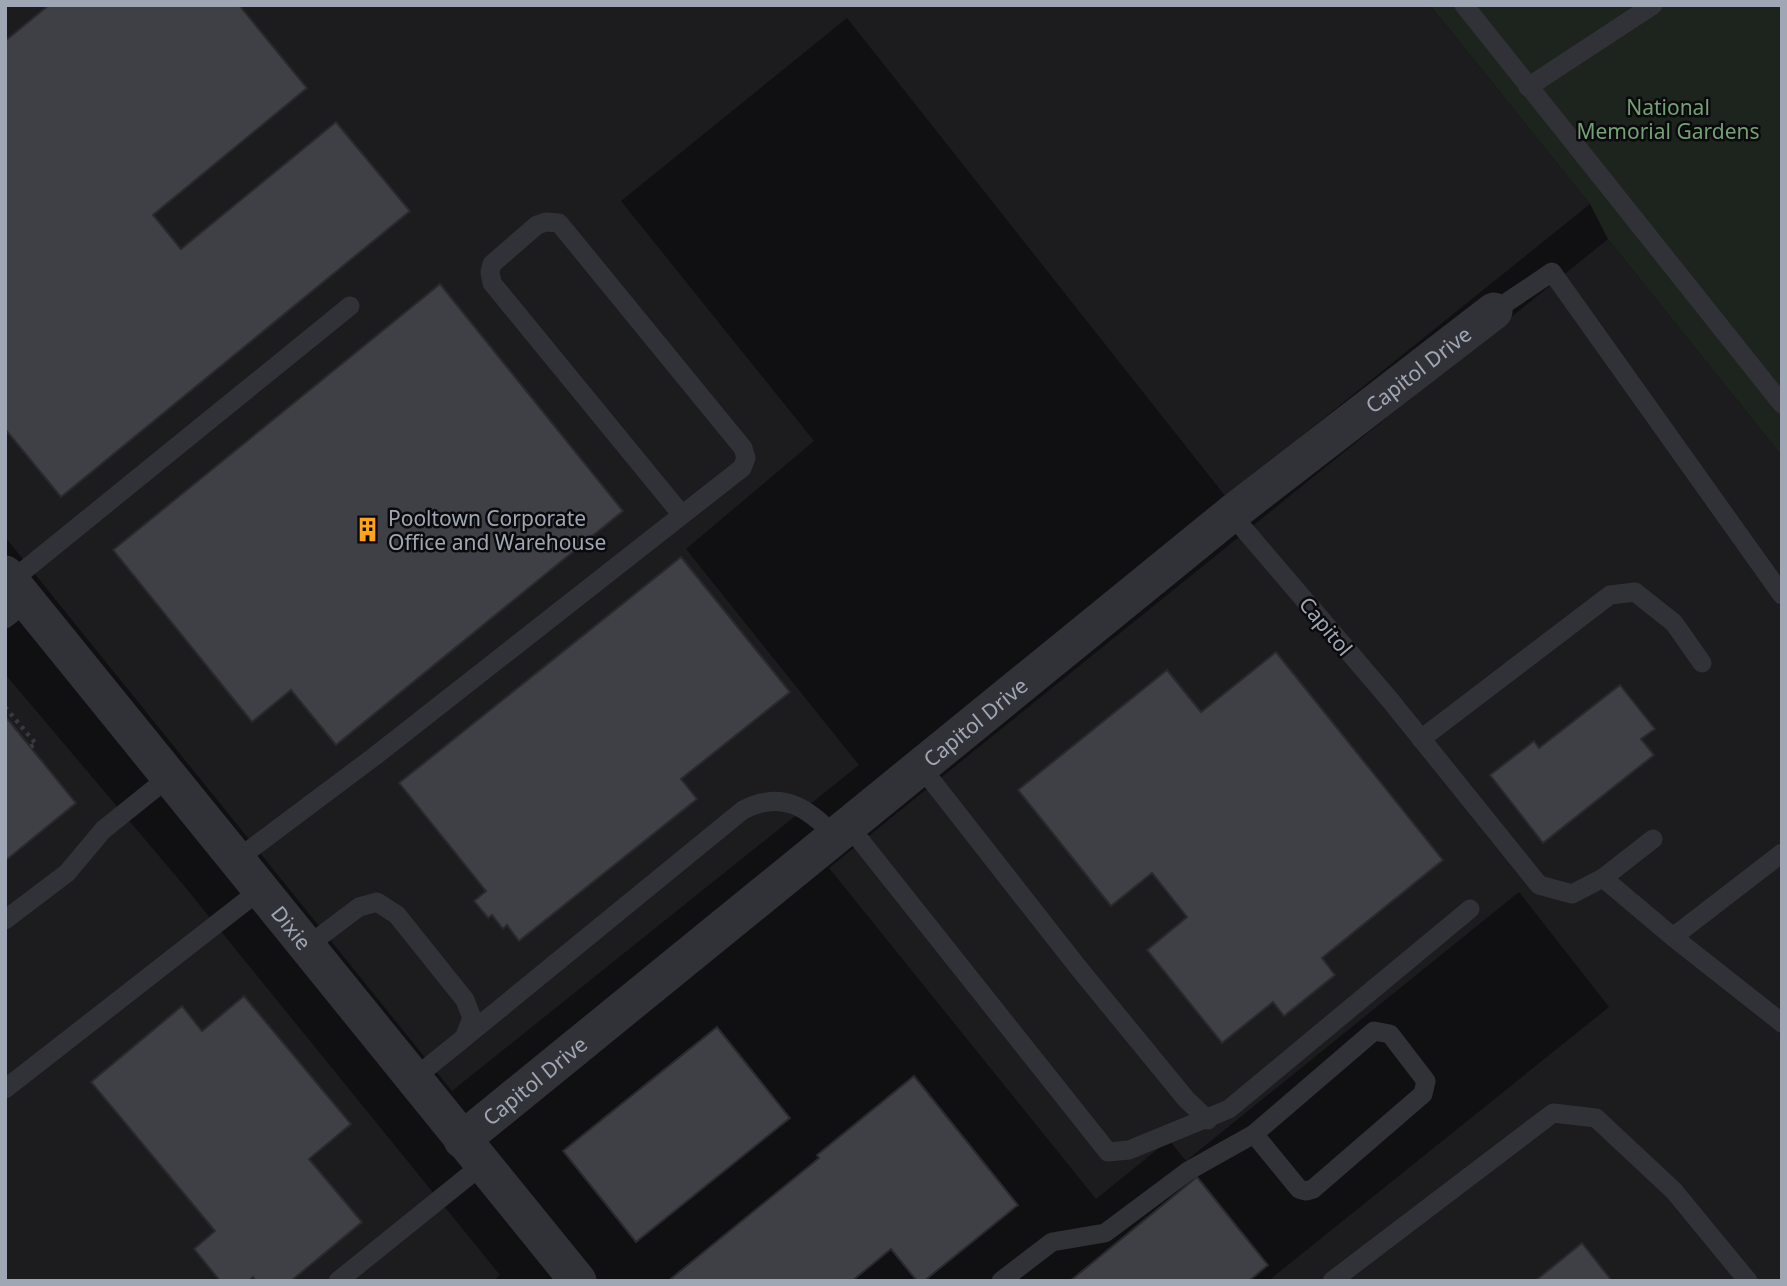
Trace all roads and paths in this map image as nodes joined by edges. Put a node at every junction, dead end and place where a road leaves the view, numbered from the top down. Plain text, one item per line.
1 (1464, 5) edge
2 (1653, 5) edge
3 (1528, 87) junction
4 (350, 306) dead end
5 (1494, 312) joint
6 (1782, 404) edge
7 (1231, 514) junction
8 (682, 515) junction
9 (12, 594) edge
10 (1782, 595) edge
11 (1702, 663) dead end
12 (5, 706) edge
13 (1421, 739) junction
14 (30, 747) dead end
15 (920, 767) junction
16 (169, 777) junction
17 (842, 831) junction
18 (1653, 839) dead end
19 (1782, 853) edge
20 (236, 860) junction
21 (1603, 878) junction
22 (260, 890) junction
23 (1470, 909) dead end
24 (5, 920) edge
25 (1672, 937) junction
26 (306, 947) junction
27 (1782, 1023) edge
28 (464, 1038) junction
29 (413, 1079) junction
30 (5, 1089) edge
31 (1208, 1120) junction
32 (1254, 1134) junction
33 (472, 1152) junction
34 (338, 1281) edge
35 (578, 1281) edge
36 (1001, 1281) edge
37 (1332, 1281) edge
38 (1748, 1281) edge

1 - 3 lane
2 - 3 lane
3 - 6 lane
4 - 9 lane
5 - 7 street, Capitol Drive
5 - 10 lane
7 - 13 lane, Capitol
7 - 15 street, Capitol Drive
8 - 8 lane
8 - 20 lane
9 - 16 street, Dixie
11 - 13 lane
12 - 14 path
13 - 21 lane, Capitol
15 - 17 street, Capitol Drive
15 - 31 lane
16 - 20 street, Dixie
16 - 24 lane
17 - 28 lane
17 - 31 lane
17 - 33 street, Capitol Drive
18 - 21 lane, Capitol
19 - 25 lane
20 - 22 street, Dixie
21 - 25 lane
22 - 26 street, Dixie
22 - 30 lane
23 - 31 lane
25 - 27 lane
26 - 28 lane
26 - 29 street, Dixie
28 - 29 lane
29 - 33 street, Dixie
32 - 32 lane
32 - 36 lane
33 - 34 lane
33 - 35 street, Dixie
37 - 38 lane

